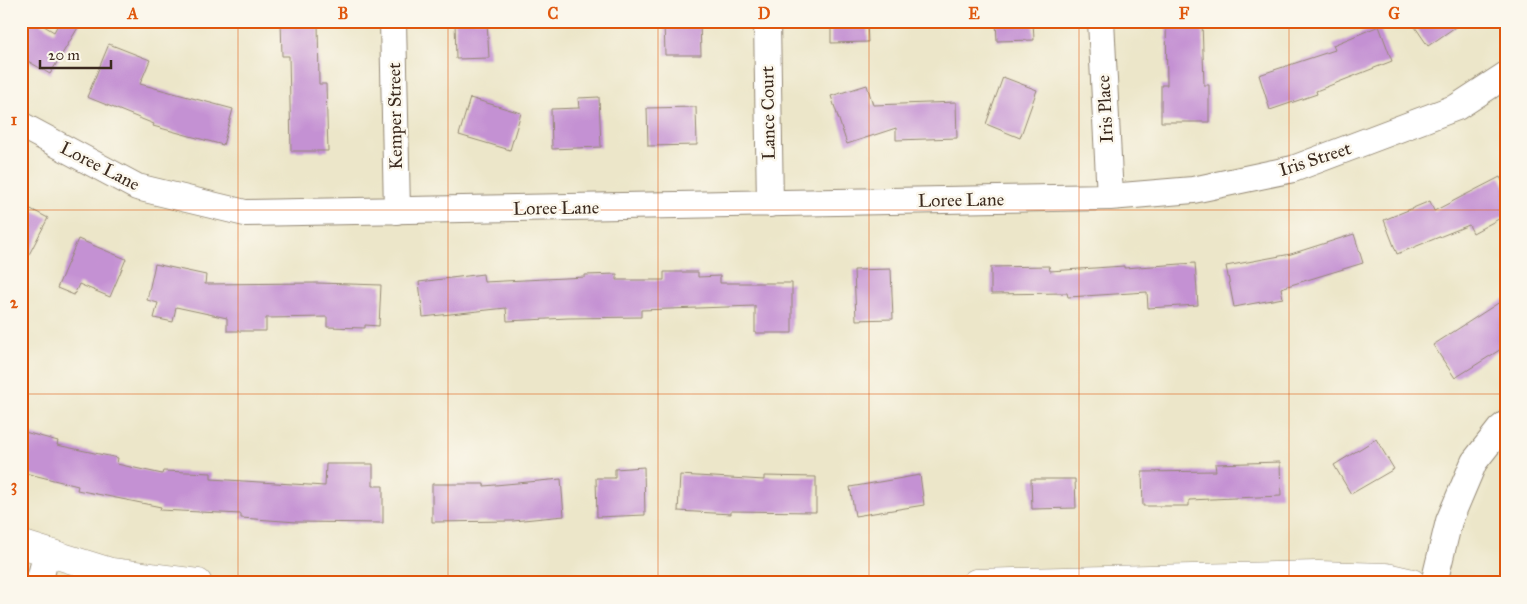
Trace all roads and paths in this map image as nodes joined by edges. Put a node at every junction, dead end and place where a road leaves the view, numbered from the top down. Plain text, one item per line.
1 (393, 21) edge
2 (767, 21) edge
3 (1101, 21) edge
4 (1506, 75) edge
5 (21, 125) edge
6 (1110, 197) junction
7 (770, 204) junction
8 (397, 211) junction
9 (1506, 424) edge
10 (21, 544) edge
11 (47, 552) junction
12 (38, 583) edge
13 (198, 583) edge
14 (976, 583) edge
15 (1412, 583) edge
16 (1434, 583) edge

1 - 8 street, Kemper Street
2 - 7 street, Lance Court
3 - 6 street, Iris Place
4 - 6 street, Iris Street
5 - 8 street, Loree Lane
6 - 7 street, Loree Lane
7 - 8 street, Loree Lane
9 - 16 street
10 - 11 street
11 - 12 street
11 - 13 street
14 - 15 street

